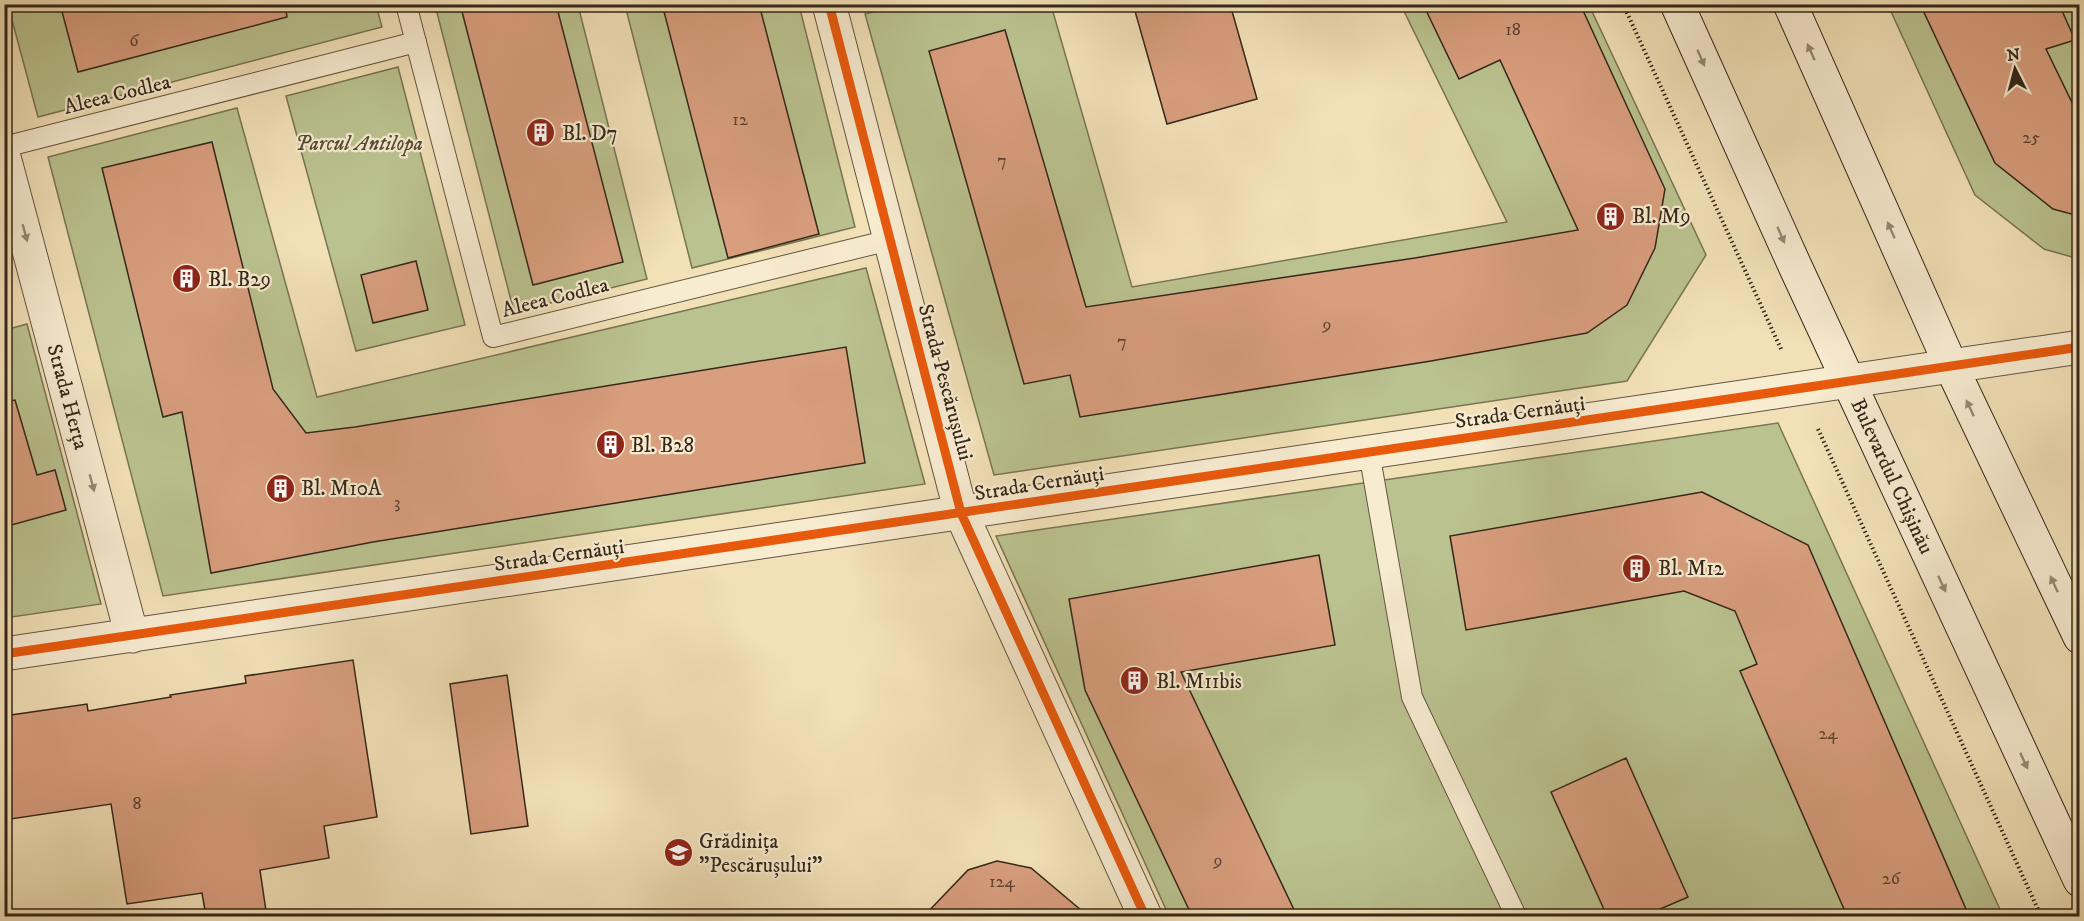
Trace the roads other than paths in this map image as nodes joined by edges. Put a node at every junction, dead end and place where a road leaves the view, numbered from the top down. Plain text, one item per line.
1 (406, 4) edge
2 (829, 4) edge
3 (1677, 4) edge
4 (1790, 4) edge
5 (416, 42) junction
6 (4, 147) edge
7 (4, 157) edge
8 (890, 240) junction
9 (2079, 347) edge
10 (1951, 366) junction
11 (1849, 381) junction
12 (1369, 452) junction
13 (961, 513) junction
14 (132, 636) junction
15 (2079, 637) edge
16 (4, 654) edge
17 (2079, 880) edge
18 (1145, 916) edge
19 (1516, 916) edge

1 - 5 lane, Aleea Codlea
2 - 8 street, Strada Pescărușului
3 -> 11 street, Bulevardul Chișinău
10 -> 4 street
5 - 6 lane, Aleea Codlea
5 - 8 lane, Aleea Codlea
7 -> 14 street, Strada Herța
8 - 13 street, Strada Pescărușului
9 - 10 street, Strada Cernăuți
10 - 11 street, Strada Cernăuți
15 -> 10 street
11 - 12 street, Strada Cernăuți
11 -> 17 street, Bulevardul Chișinău
12 - 13 street, Strada Cernăuți
12 - 19 lane
13 - 14 street, Strada Cernăuți
13 - 18 street, Strada Pescărușului
14 - 16 street, Strada Cernăuți

